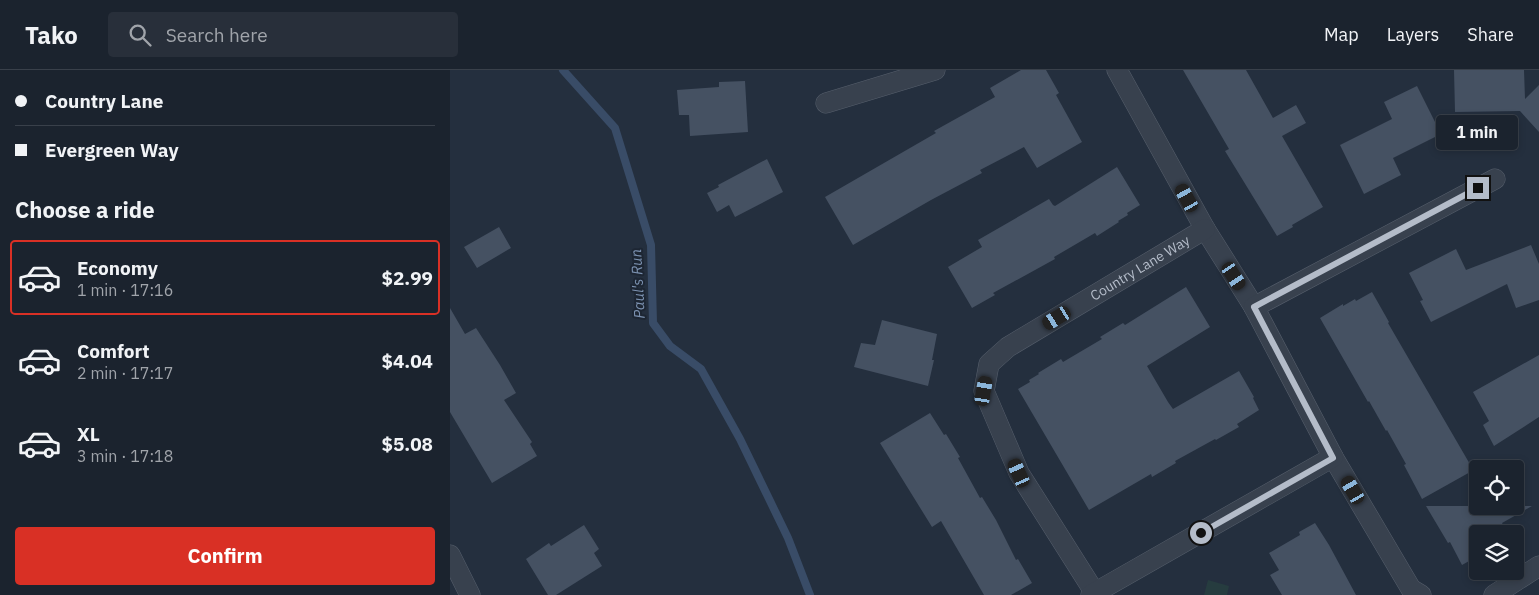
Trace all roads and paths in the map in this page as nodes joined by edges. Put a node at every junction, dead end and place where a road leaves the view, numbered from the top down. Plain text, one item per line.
1 (935, 70) edge
2 (1116, 70) edge
3 (826, 103) dead end
4 (1495, 179) dead end
5 (1205, 230) junction
6 (1254, 307) junction
7 (1333, 458) junction
8 (450, 555) edge
9 (1539, 566) edge
10 (1093, 594) edge
11 (470, 595) edge
12 (1421, 595) edge
13 (1494, 595) edge

1 - 3 street
2 - 5 street
4 - 6 street
5 - 6 street
5 - 10 street, Country Lane Way
6 - 7 street
7 - 10 street
7 - 12 street
8 - 11 street
9 - 13 street

